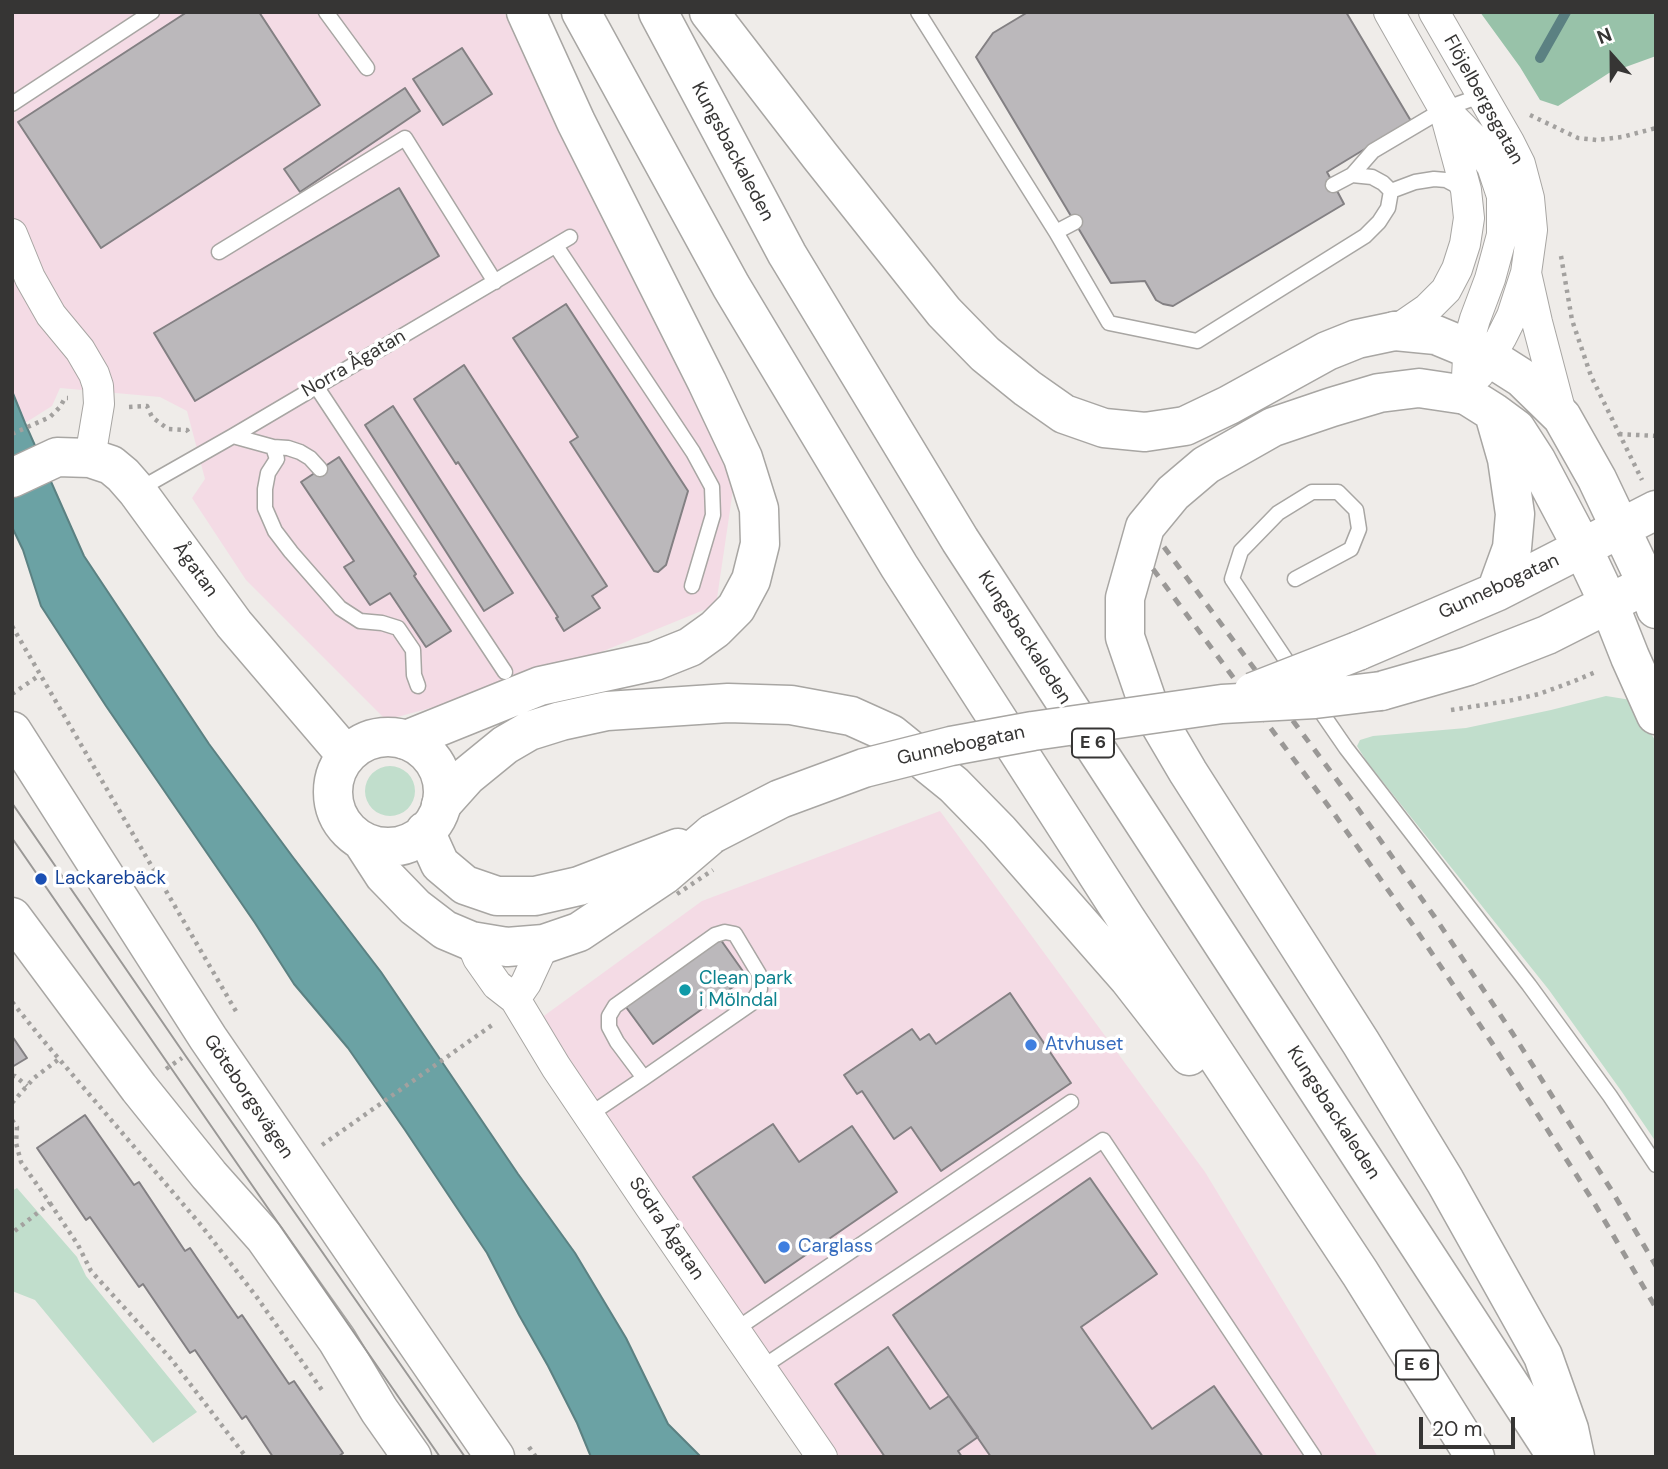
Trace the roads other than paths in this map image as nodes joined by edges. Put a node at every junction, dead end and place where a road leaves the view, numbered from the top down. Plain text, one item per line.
1 (152, 12) edge
2 (326, 12) edge
3 (526, 12) edge
4 (581, 12) edge
5 (658, 12) edge
6 (709, 12) edge
7 (918, 12) edge
8 (1389, 12) edge
9 (1434, 12) edge
10 (367, 68) dead end
11 (1483, 95) junction
12 (12, 104) edge
13 (1444, 108) junction
14 (1352, 175) junction
15 (1333, 185) dead end
16 (1466, 190) junction
17 (1391, 191) junction
18 (1075, 222) dead end
19 (1056, 232) junction
20 (12, 234) edge
21 (570, 237) dead end
22 (556, 246) junction
23 (219, 252) dead end
24 (1526, 273) junction
25 (495, 282) junction
26 (1395, 331) junction
27 (1479, 353) junction
28 (316, 386) junction
29 (1480, 403) junction
30 (1562, 416) junction
31 (233, 436) junction
32 (274, 447) junction
33 (74, 458) junction
34 (320, 469) dead end
35 (12, 478) edge
36 (137, 491) junction
37 (1656, 510) edge
38 (1620, 528) junction
39 (1582, 547) junction
40 (1295, 579) dead end
41 (692, 586) dead end
42 (1653, 591) edge
43 (1496, 592) junction
44 (1609, 604) junction
45 (505, 672) dead end
46 (418, 686) dead end
47 (1222, 704) junction
48 (1656, 715) edge
49 (12, 731) edge
50 (406, 740) junction
51 (346, 755) junction
52 (433, 818) junction
53 (362, 841) junction
54 (663, 876) junction
55 (12, 917) edge
56 (471, 941) junction
57 (544, 944) junction
58 (515, 999) junction
59 (644, 1078) junction
60 (1072, 1102) dead end
61 (589, 1115) junction
62 (1656, 1165) edge
63 (1360, 1273) junction
64 (735, 1330) junction
65 (761, 1367) junction
66 (512, 1451) edge
67 (412, 1457) edge
68 (822, 1457) edge
69 (1314, 1457) edge
70 (1475, 1457) edge
71 (1557, 1457) edge
72 (1575, 1457) edge

1 - 12 lane
2 - 10 lane
3 - 50 main road
4 - 63 main road, E 6
5 - 71 main road, Kungsbackaleden / E 6
6 - 26 main road
7 - 19 lane
8 - 13 street, Flöjelbergsgatan
9 - 11 street, Flöjelbergsgatan
11 - 13 lane
11 - 24 street, Flöjelbergsgatan
13 - 14 lane
13 - 16 street, Flöjelbergsgatan
13 - 27 street, Flöjelbergsgatan
14 - 15 lane
14 - 17 lane
16 - 17 lane
16 - 26 street, Flöjelbergsgatan
17 - 19 lane
18 - 19 lane
20 - 33 street
21 - 22 lane, Norra Ågatan
22 - 25 lane, Norra Ågatan
22 - 41 lane
23 - 25 lane
24 - 27 street, Flöjelbergsgatan
24 - 30 street, Flöjelbergsgatan
25 - 28 lane, Norra Ågatan
26 - 27 main road, Flöjelbergsgatan
27 - 29 street, Flöjelbergsgatan
27 - 30 main road, Flöjelbergsgatan
28 - 31 lane, Norra Ågatan
28 - 45 lane
29 - 39 main road
29 - 43 main road, Flöjelbergsgatan
29 - 72 main road
30 - 38 main road, Flöjelbergsgatan
31 - 32 lane
31 - 36 lane, Norra Ågatan
32 - 34 lane
32 - 46 lane
33 - 35 main road
33 - 36 main road, Ågatan
36 - 51 main road, Ågatan
37 - 38 main road, Gunnebogatan
38 - 39 main road, Gunnebogatan
38 - 42 main road, Flöjelbergsgatan
39 - 43 main road, Gunnebogatan
39 - 44 main road
40 - 62 lane
42 - 44 main road, Gunnebogatan
43 - 47 main road, Gunnebogatan, bridge
44 - 47 main road, Gunnebogatan, bridge
44 - 48 main road
47 - 54 main road, Gunnebogatan, bridge
49 - 66 main road, Göteborgsvägen
50 - 51 main road
50 - 52 main road
51 - 53 main road
52 - 53 main road
52 - 54 main road, Gunnebogatan
52 - 63 main road
53 - 56 main road
54 - 57 main road
55 - 67 main road
56 - 57 main road
56 - 58 street, Södra Ågatan
57 - 58 street
58 - 61 street, Södra Ågatan
59 - 59 lane
59 - 61 lane
60 - 64 lane
61 - 64 street, Södra Ågatan
63 - 70 main road, E 6
64 - 65 street, Södra Ågatan
65 - 68 street, Södra Ågatan
65 - 69 lane

